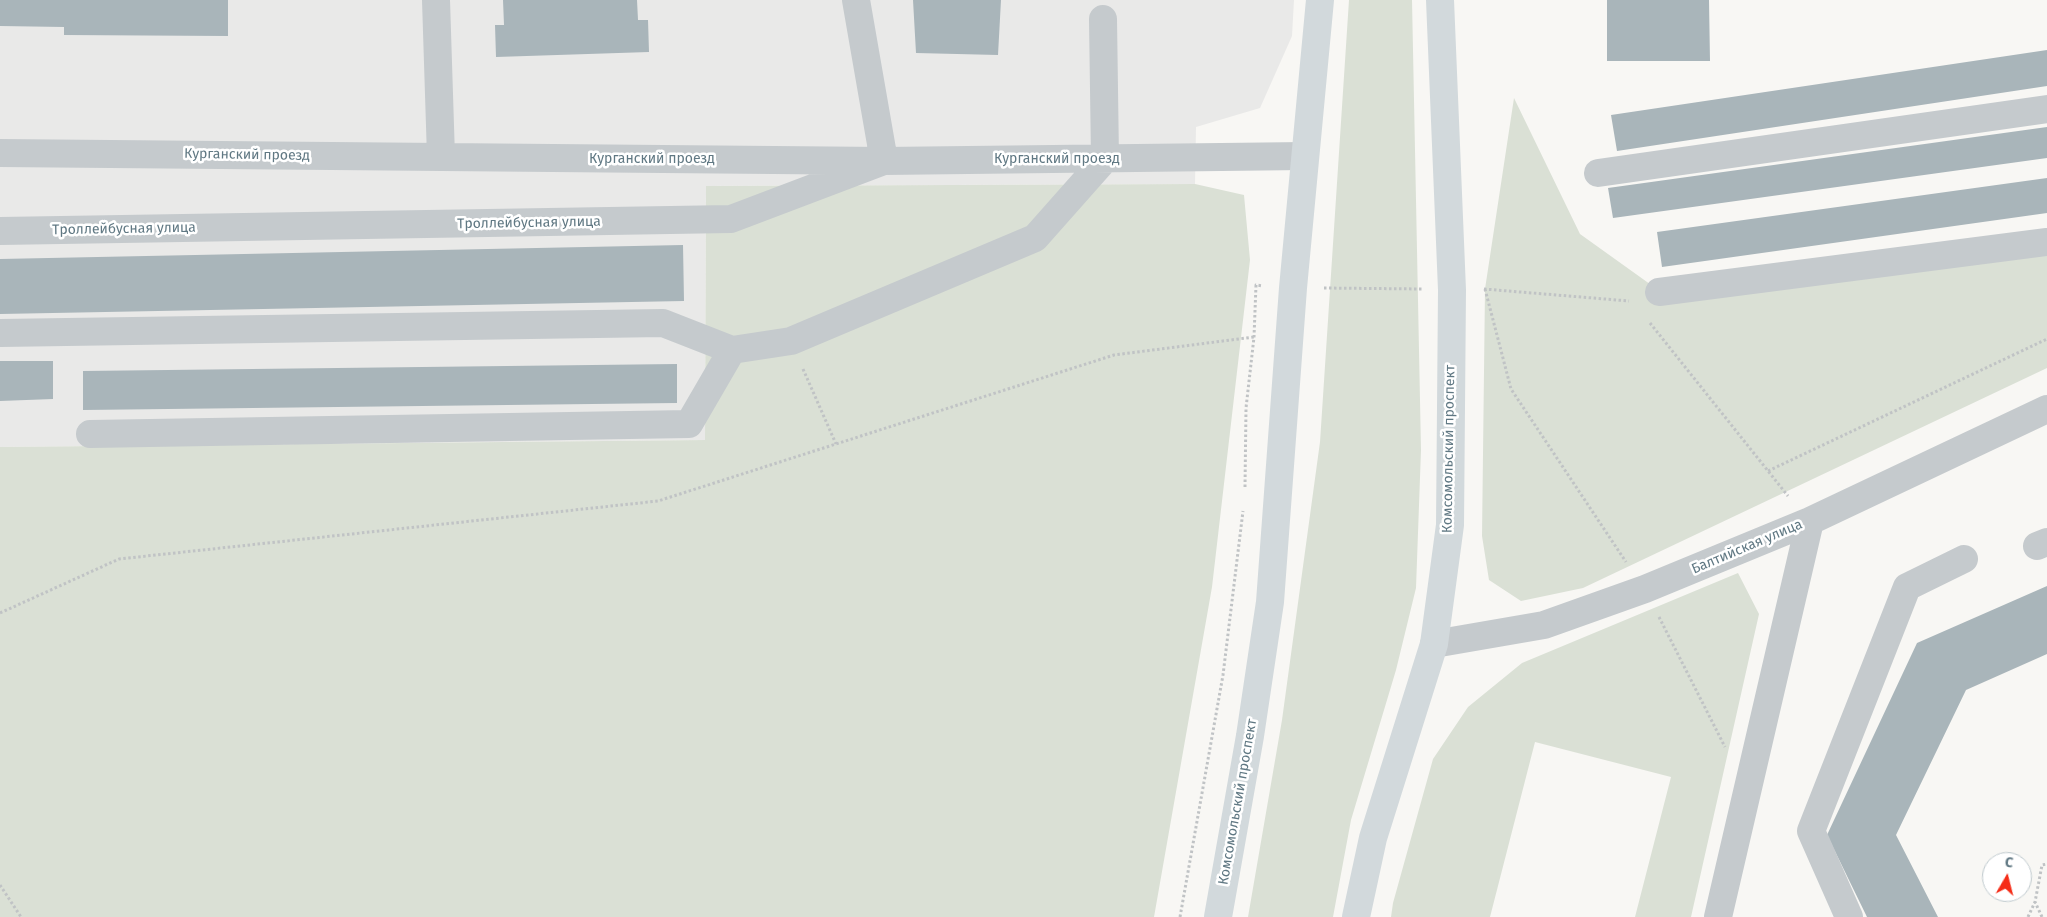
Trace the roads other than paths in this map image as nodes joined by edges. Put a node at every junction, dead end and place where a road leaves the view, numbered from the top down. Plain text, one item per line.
1 (436, 0) edge
2 (856, 0) edge
3 (1320, 0) edge
4 (1440, 0) edge
5 (1103, 19) dead end
6 (2047, 109) edge
7 (0, 153) edge
8 (1305, 156) junction
9 (441, 157) junction
10 (1104, 159) junction
11 (884, 161) junction
12 (1598, 173) dead end
13 (0, 231) edge
14 (2047, 242) edge
15 (1659, 292) dead end
16 (0, 333) edge
17 (732, 350) junction
18 (2047, 410) edge
19 (90, 434) dead end
20 (1810, 521) junction
21 (1964, 559) dead end
22 (1434, 644) junction
23 (1218, 917) edge
24 (1356, 917) edge
25 (1718, 917) edge
26 (1849, 917) edge

1 - 9 street
2 - 11 street
3 - 8 main road, Комсомольский проспект
4 - 22 main road, Комсомольский проспект
5 - 10 street
6 - 12 street
7 - 9 street, Курганский проезд
8 - 10 street, Курганский проезд
8 - 23 main road, Комсомольский проспект
9 - 11 street, Курганский проезд
10 - 11 street, Курганский проезд
10 - 17 street
11 - 13 street, Троллейбусная улица
14 - 15 street
16 - 17 street
17 - 19 street
18 - 20 street, Балтийская улица
20 - 22 street, Балтийская улица
20 - 25 street
21 - 26 street
22 - 24 main road, Комсомольский проспект

